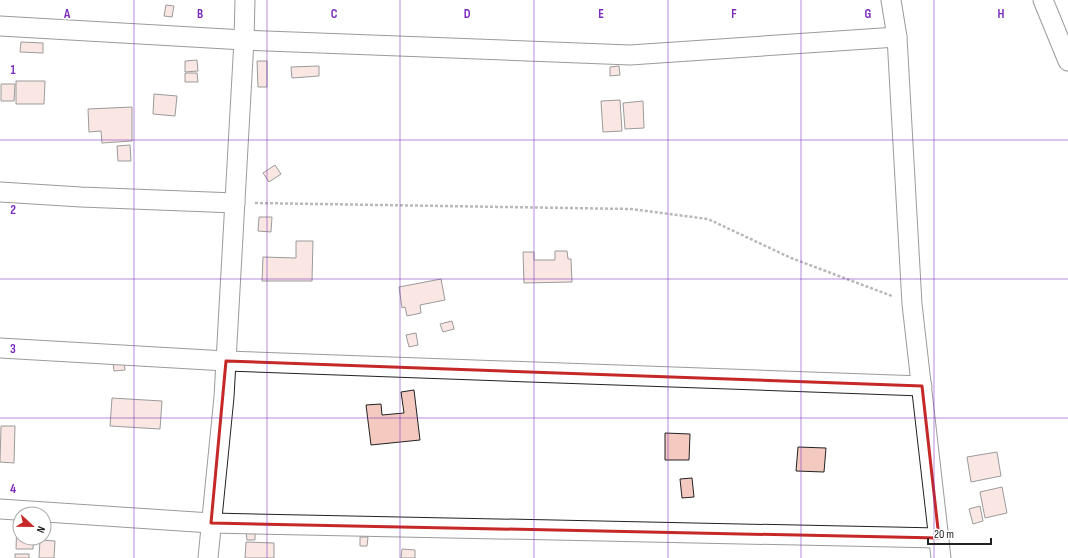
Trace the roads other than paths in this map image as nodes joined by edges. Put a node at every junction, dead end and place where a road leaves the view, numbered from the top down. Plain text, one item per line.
1 (245, 0) edge
2 (891, 0) edge
3 (1043, 0) edge
4 (0, 26) edge
5 (897, 37) junction
6 (244, 40) junction
7 (1068, 61) edge
8 (0, 192) edge
9 (235, 203) junction
10 (0, 348) edge
11 (226, 361) junction
12 (922, 386) junction
13 (0, 509) edge
14 (211, 523) junction
15 (939, 538) junction
16 (208, 558) edge
17 (941, 558) edge

1 - 6 street
2 - 5 street
3 - 7 street
4 - 6 street
5 - 6 street
5 - 12 street
6 - 9 street
8 - 9 street
9 - 11 street
10 - 11 street
11 - 12 street
11 - 14 street
12 - 15 street
13 - 14 street
14 - 15 street
14 - 16 street
15 - 17 street

